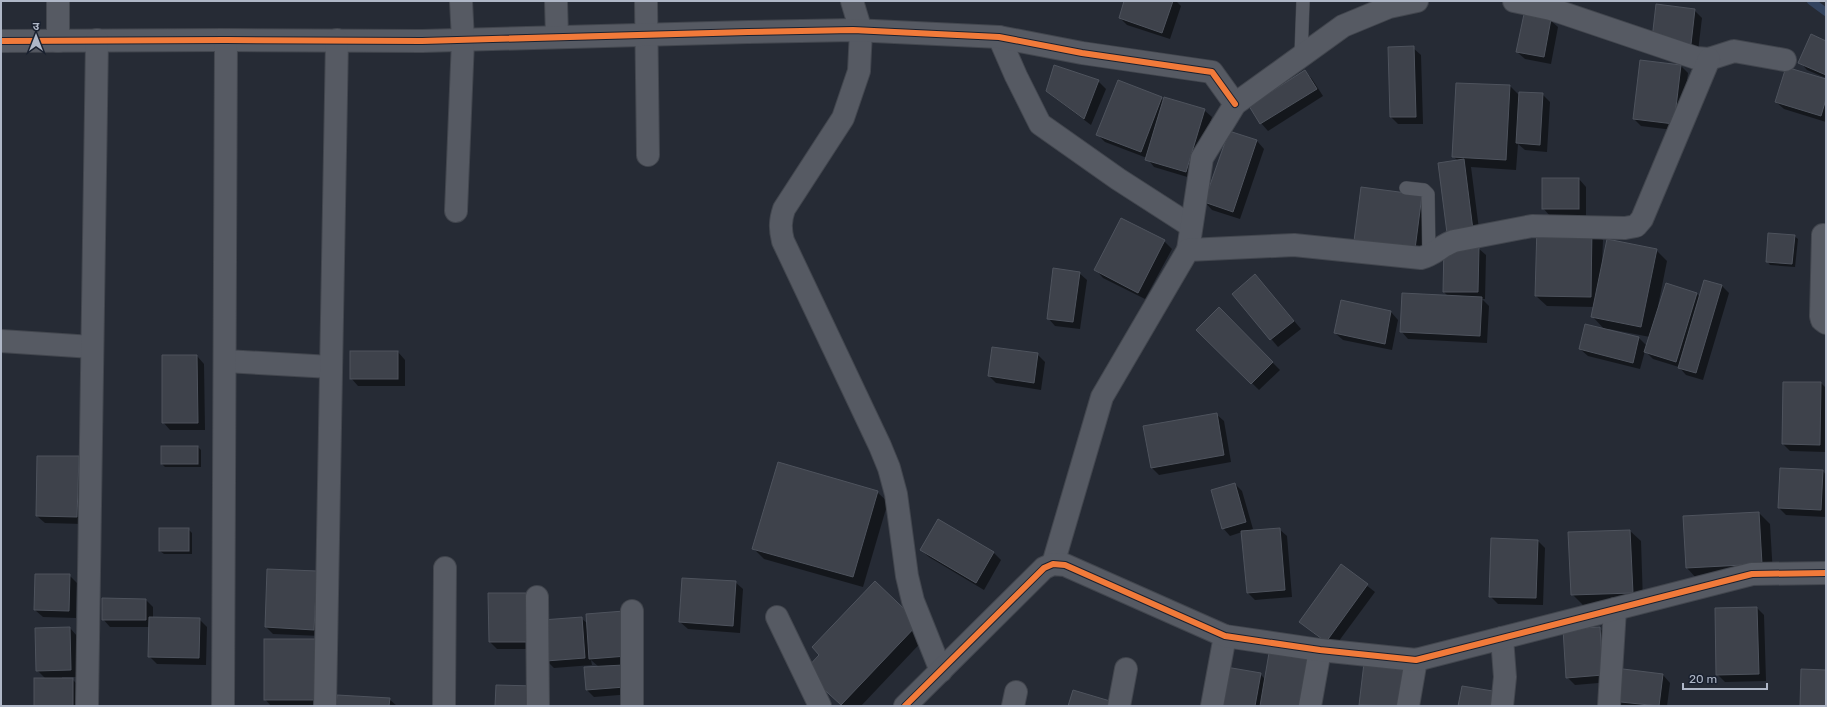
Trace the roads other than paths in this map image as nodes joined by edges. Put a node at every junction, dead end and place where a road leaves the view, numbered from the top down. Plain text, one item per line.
1 (58, 1) edge
2 (461, 1) edge
3 (556, 1) edge
4 (646, 1) edge
5 (852, 1) edge
6 (1303, 1) edge
7 (1417, 1) edge
8 (1514, 1) edge
9 (861, 31) junction
10 (647, 34) junction
11 (557, 37) junction
12 (999, 37) junction
13 (97, 40) junction
14 (226, 40) junction
15 (337, 40) junction
16 (463, 40) junction
17 (1, 41) edge
18 (58, 41) junction
19 (1301, 55) junction
20 (1709, 59) junction
21 (1785, 60) dead end
22 (1235, 104) junction
23 (648, 155) dead end
24 (1406, 188) dead end
25 (456, 211) dead end
26 (1191, 226) junction
27 (1823, 235) dead end
28 (1188, 250) junction
29 (1429, 256) junction
30 (1826, 322) edge
31 (1, 341) edge
32 (92, 347) junction
33 (225, 361) junction
34 (331, 367) junction
35 (1053, 564) junction
36 (444, 568) dead end
37 (1826, 573) edge
38 (537, 597) dead end
39 (1615, 609) junction
40 (632, 611) dead end
41 (777, 617) dead end
42 (1225, 636) junction
43 (1502, 638) junction
44 (1320, 650) junction
45 (1416, 660) junction
46 (1126, 669) dead end
47 (941, 671) junction
48 (909, 705) edge
49 (87, 706) edge
50 (223, 706) edge
51 (326, 706) edge
52 (444, 706) edge
53 (538, 706) edge
54 (632, 706) edge
55 (820, 706) edge
56 (1119, 706) edge
57 (1212, 706) edge
58 (1310, 706) edge
59 (1408, 706) edge
60 (1502, 706) edge
61 (1609, 706) edge

1 - 18 street
2 - 16 street
3 - 11 street
4 - 10 street
5 - 9 street
6 - 19 lane
7 - 19 street
8 - 20 street
9 - 10 street
9 - 12 street
9 - 47 street
10 - 11 street
10 - 23 street
11 - 16 street
12 - 22 street
12 - 26 street
13 - 14 street
13 - 18 street
13 - 32 street
14 - 15 street
14 - 33 street
15 - 16 street
15 - 34 street
16 - 25 street
17 - 18 street
19 - 22 street
20 - 21 street
20 - 29 street
22 - 26 street
24 - 29 lane
26 - 28 street
27 - 30 street
28 - 29 street
28 - 35 street
31 - 32 street
32 - 49 street
33 - 34 street
33 - 50 street
34 - 51 street
35 - 42 street
35 - 47 street
36 - 52 street
37 - 39 street
38 - 53 street
39 - 43 street
39 - 61 street
40 - 54 street
41 - 55 street
42 - 44 street
42 - 57 street
43 - 45 street
43 - 60 street
44 - 45 street
44 - 58 street
45 - 59 street
46 - 56 street
47 - 48 street

